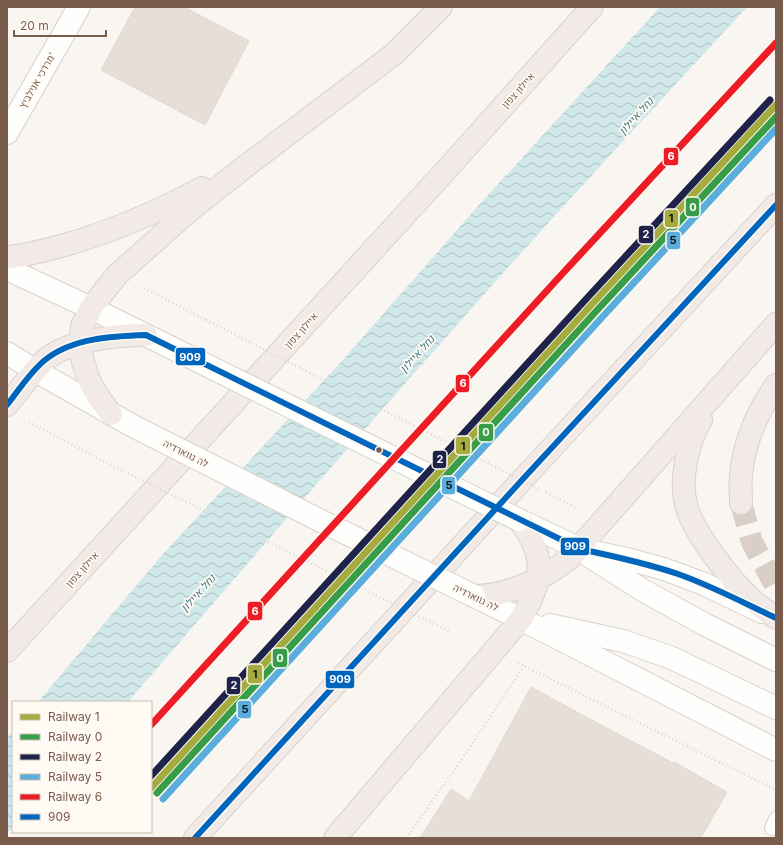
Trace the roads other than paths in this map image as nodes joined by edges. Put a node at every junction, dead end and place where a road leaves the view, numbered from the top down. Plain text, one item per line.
1 (79, 7) edge
2 (441, 7) edge
3 (592, 7) edge
4 (7, 133) edge
5 (246, 166) junction
6 (776, 205) edge
7 (7, 257) edge
8 (7, 269) edge
9 (91, 308) junction
10 (776, 324) edge
11 (146, 335) junction
12 (80, 344) junction
13 (7, 353) edge
14 (36, 371) junction
15 (776, 385) edge
16 (719, 390) junction
17 (7, 405) edge
18 (111, 414) junction
19 (741, 503) tunnel mouth
20 (520, 520) junction
21 (580, 549) junction
22 (539, 578) junction
23 (474, 596) junction
24 (776, 618) edge
25 (521, 619) junction
26 (7, 651) edge
27 (776, 660) edge
28 (776, 708) edge
29 (776, 750) edge
30 (195, 838) edge
31 (335, 838) edge

1 - 4 main road, מרדכי אנילביץ'
2 - 5 highway
3 - 26 highway, איילון צפון
5 - 7 highway
5 - 9 highway
6 - 30 highway
8 - 9 main road
9 - 11 main road
9 - 12 highway
10 - 16 highway
11 - 12 highway
11 - 20 main road, bridge
12 - 14 highway
12 - 18 highway
13 - 14 main road, לה גווארדיה
14 - 17 highway
14 - 18 main road, לה גווארדיה
15 - 19 highway
16 - 21 highway
16 - 24 highway
18 - 23 main road, לה גווארדיה, bridge
20 - 21 main road
20 - 22 highway
21 - 22 highway
21 - 24 main road
21 - 27 main road
22 - 23 highway
22 - 25 highway
23 - 25 main road, לה גווארדיה
25 - 28 main road
25 - 29 main road, לה גווארדיה
25 - 31 highway

